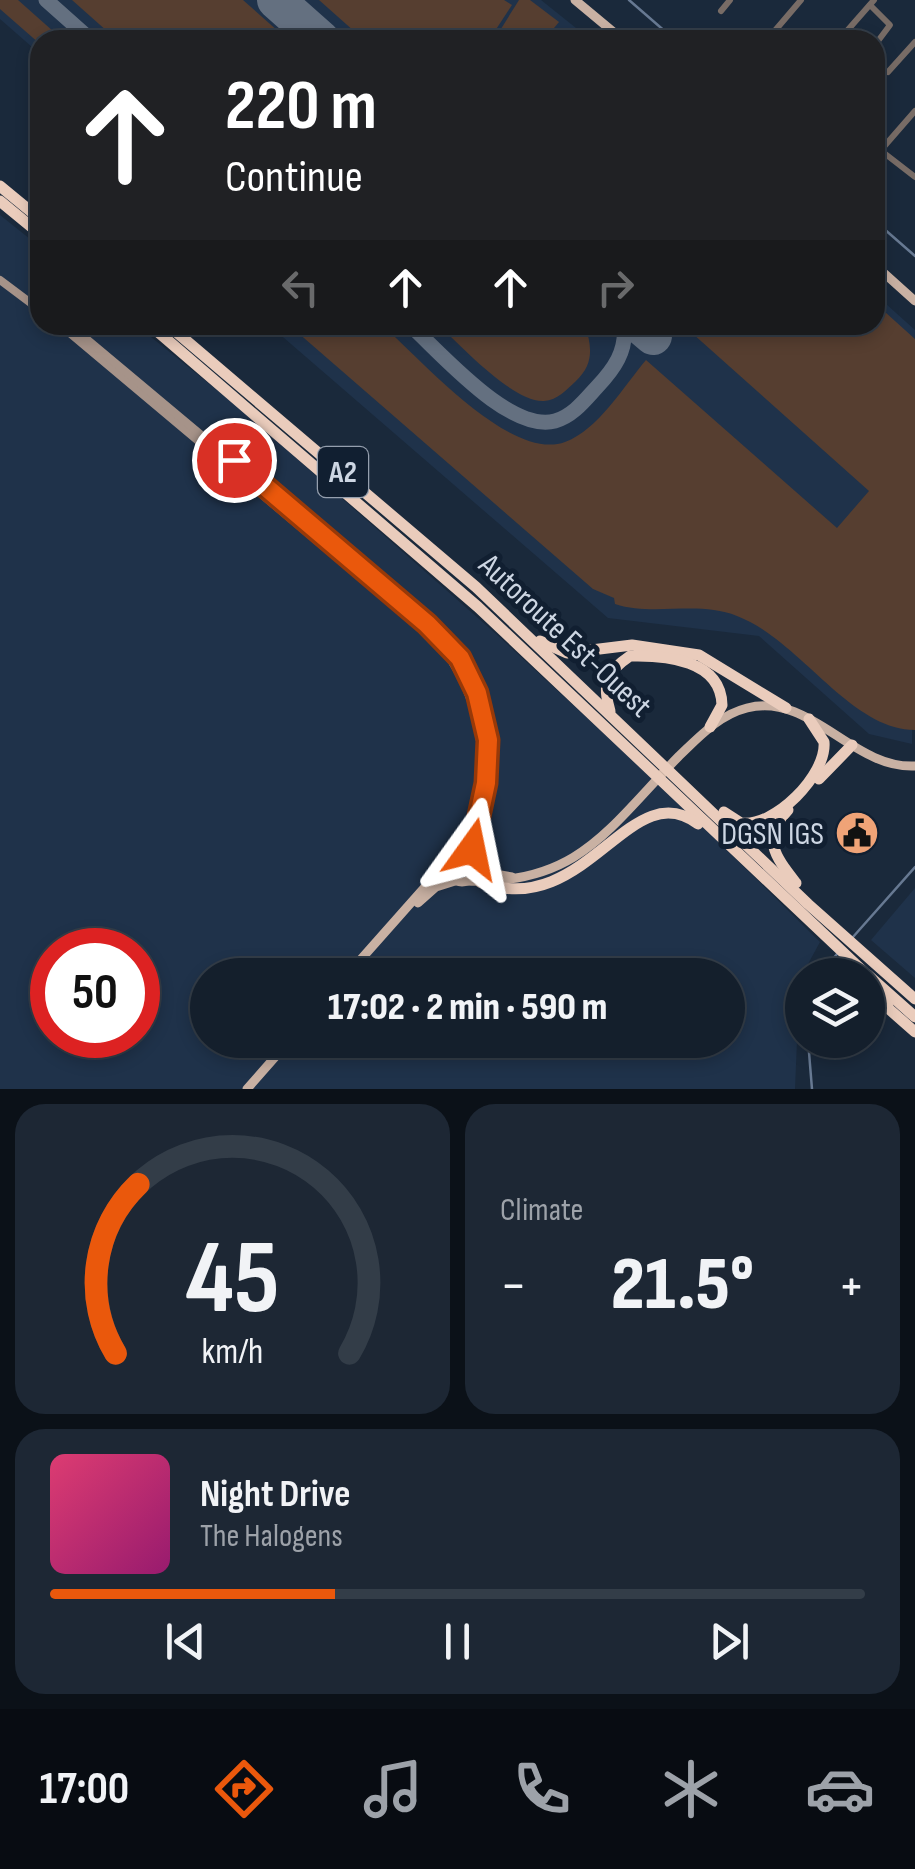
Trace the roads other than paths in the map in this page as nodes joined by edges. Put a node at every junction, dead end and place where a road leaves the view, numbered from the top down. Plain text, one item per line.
1 (575, 0) edge
2 (730, 0) edge
3 (801, 0) edge
4 (872, 2) edge
5 (720, 11) dead end
6 (611, 30) edge
7 (776, 30) edge
8 (847, 30) edge
9 (885, 32) edge
10 (915, 42) edge
11 (888, 72) dead end
12 (915, 110) edge
13 (885, 141) edge
14 (885, 153) edge
15 (915, 177) edge
16 (0, 186) edge
17 (0, 201) edge
18 (30, 211) edge
19 (30, 226) edge
20 (885, 275) edge
21 (0, 277) edge
22 (30, 299) edge
23 (915, 301) edge
24 (72, 335) edge
25 (82, 335) edge
26 (162, 335) edge
27 (180, 335) edge
28 (516, 624) junction
29 (786, 708) junction
30 (612, 715) junction
31 (809, 719) junction
32 (710, 727) junction
33 (849, 744) junction
34 (915, 766) edge
35 (819, 769) junction
36 (679, 778) junction
37 (450, 857) junction
38 (475, 859) junction
39 (746, 864) junction
40 (530, 878) junction
41 (468, 881) junction
42 (808, 904) junction
43 (390, 928) junction
44 (828, 931) junction
45 (363, 958) edge
46 (849, 958) edge
47 (885, 990) edge
48 (885, 997) edge
49 (915, 999) edge
50 (915, 1017) edge
51 (915, 1032) edge
52 (274, 1058) edge
53 (247, 1089) edge

1 - 6 main road
2 - 5 street
3 - 7 street
4 - 8 street
4 - 9 street
10 - 11 street
12 - 13 street
14 - 15 street
16 - 18 highway
17 - 19 highway
20 - 23 main road
21 - 22 main road
24 - 37 main road
25 - 38 main road
26 - 39 highway, Autoroute Est-Ouest / A2
27 - 28 highway, Autoroute Est-Ouest / A2
28 - 29 highway
28 - 30 highway, Autoroute Est-Ouest / A2
29 - 31 main road
29 - 32 main road
30 - 32 highway
30 - 36 highway, Autoroute Est-Ouest / A2
31 - 33 main road
31 - 35 highway
32 - 40 main road
33 - 34 main road
33 - 35 highway
33 - 42 highway
35 - 36 highway
36 - 42 highway, Autoroute Est-Ouest / A2
37 - 38 main road
37 - 41 main road
37 - 43 main road
38 - 40 main road
38 - 41 main road
39 - 41 highway
39 - 44 highway, Autoroute Est-Ouest / A2
40 - 41 main road
41 - 43 main road
42 - 44 highway, Autoroute Est-Ouest / A2
43 - 45 main road
44 - 46 highway, Autoroute Est-Ouest / A2
44 - 49 highway, Autoroute Est-Ouest / A2
47 - 50 highway, Autoroute Est-Ouest / A2
48 - 51 highway
52 - 53 main road

